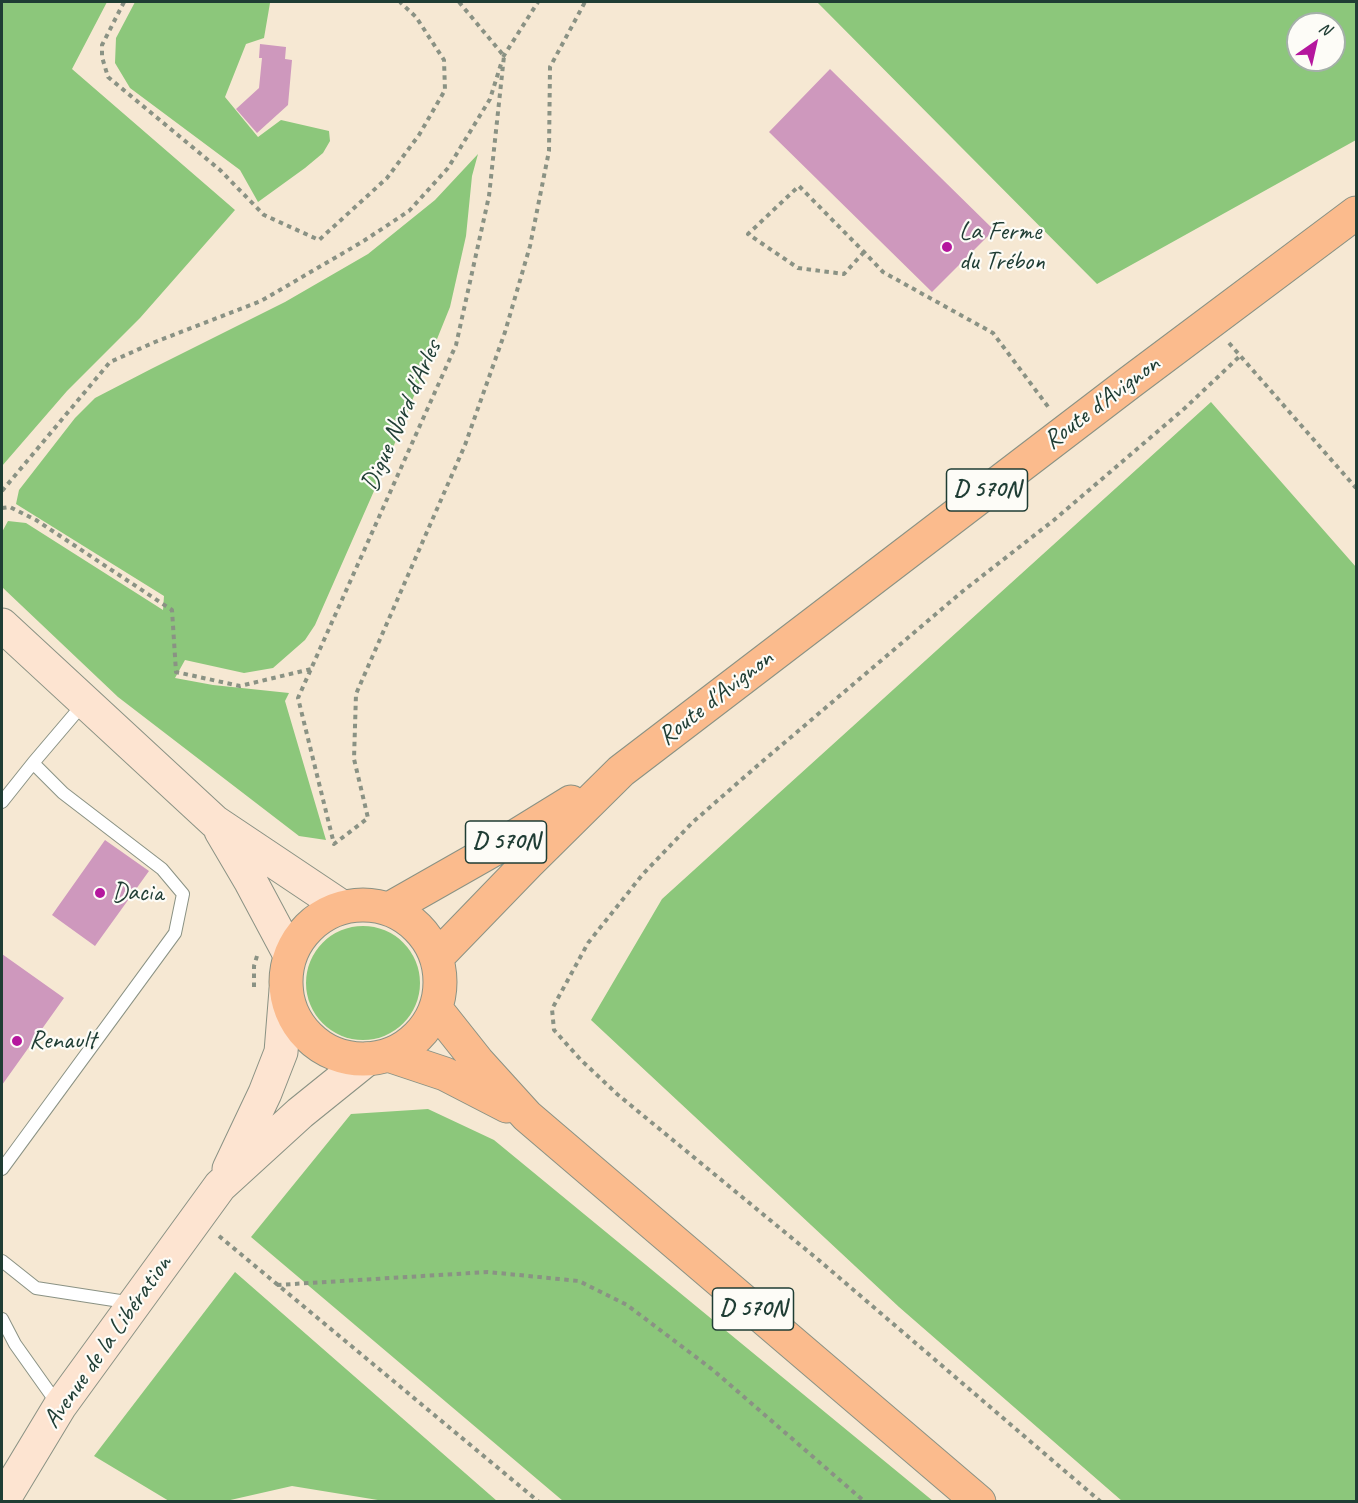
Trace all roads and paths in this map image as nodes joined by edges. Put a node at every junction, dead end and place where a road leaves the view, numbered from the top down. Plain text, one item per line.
1 (124, 2) edge
2 (400, 2) edge
3 (459, 2) edge
4 (538, 2) edge
5 (585, 2) edge
6 (504, 56) junction
7 (1356, 213) edge
8 (864, 252) junction
9 (1211, 322) junction
10 (1240, 356) junction
11 (1066, 430) junction
12 (1356, 488) edge
13 (2, 491) edge
14 (2, 508) edge
15 (2, 625) edge
16 (311, 669) junction
17 (85, 702) junction
18 (33, 763) junction
19 (621, 771) junction
20 (2, 802) edge
21 (215, 822) junction
22 (342, 907) junction
23 (389, 909) junction
24 (257, 955) dead end
25 (290, 955) junction
26 (436, 957) junction
27 (254, 989) dead end
28 (286, 990) junction
29 (436, 1009) junction
30 (378, 1057) junction
31 (527, 1116) junction
32 (2, 1169) edge
33 (220, 1186) junction
34 (197, 1218) junction
35 (2, 1261) edge
36 (277, 1285) junction
37 (134, 1303) junction
38 (2, 1320) edge
39 (60, 1406) junction
40 (2, 1502) edge
41 (539, 1502) edge
42 (865, 1502) edge
43 (979, 1502) edge
44 (1101, 1502) edge

1 - 2 path
3 - 6 path
4 - 6 path
5 - 16 path, Digue Nord d'Arles
6 - 13 path
6 - 16 path, Digue Nord d'Arles
7 - 9 main road, Route d'Avignon / D 570N
8 - 8 path
8 - 11 path
9 - 10 path
9 - 11 main road, Route d'Avignon / D 570N
10 - 12 path
10 - 44 path
11 - 19 main road, Route d'Avignon / D 570N
14 - 16 path
15 - 17 main road
17 - 18 lane
17 - 21 main road
18 - 20 lane
18 - 32 lane
19 - 23 main road, D 570N
19 - 26 main road, D 570N
21 - 22 main road
21 - 25 main road
22 - 23 main road
22 - 25 main road
23 - 26 main road
24 - 27 path
25 - 28 main road
26 - 29 main road
28 - 30 main road
28 - 33 main road, Avenue de la Libération
29 - 30 main road
29 - 31 main road, D 570N
30 - 31 main road, D 570N
30 - 33 main road, Avenue de la Libération
31 - 43 main road, D 570N
33 - 34 main road, Avenue de la Libération
34 - 36 path
34 - 37 main road, Avenue de la Libération
35 - 37 lane
36 - 41 path
36 - 42 path
37 - 39 main road, Avenue de la Libération
38 - 39 lane
39 - 40 main road, Avenue de la Libération

